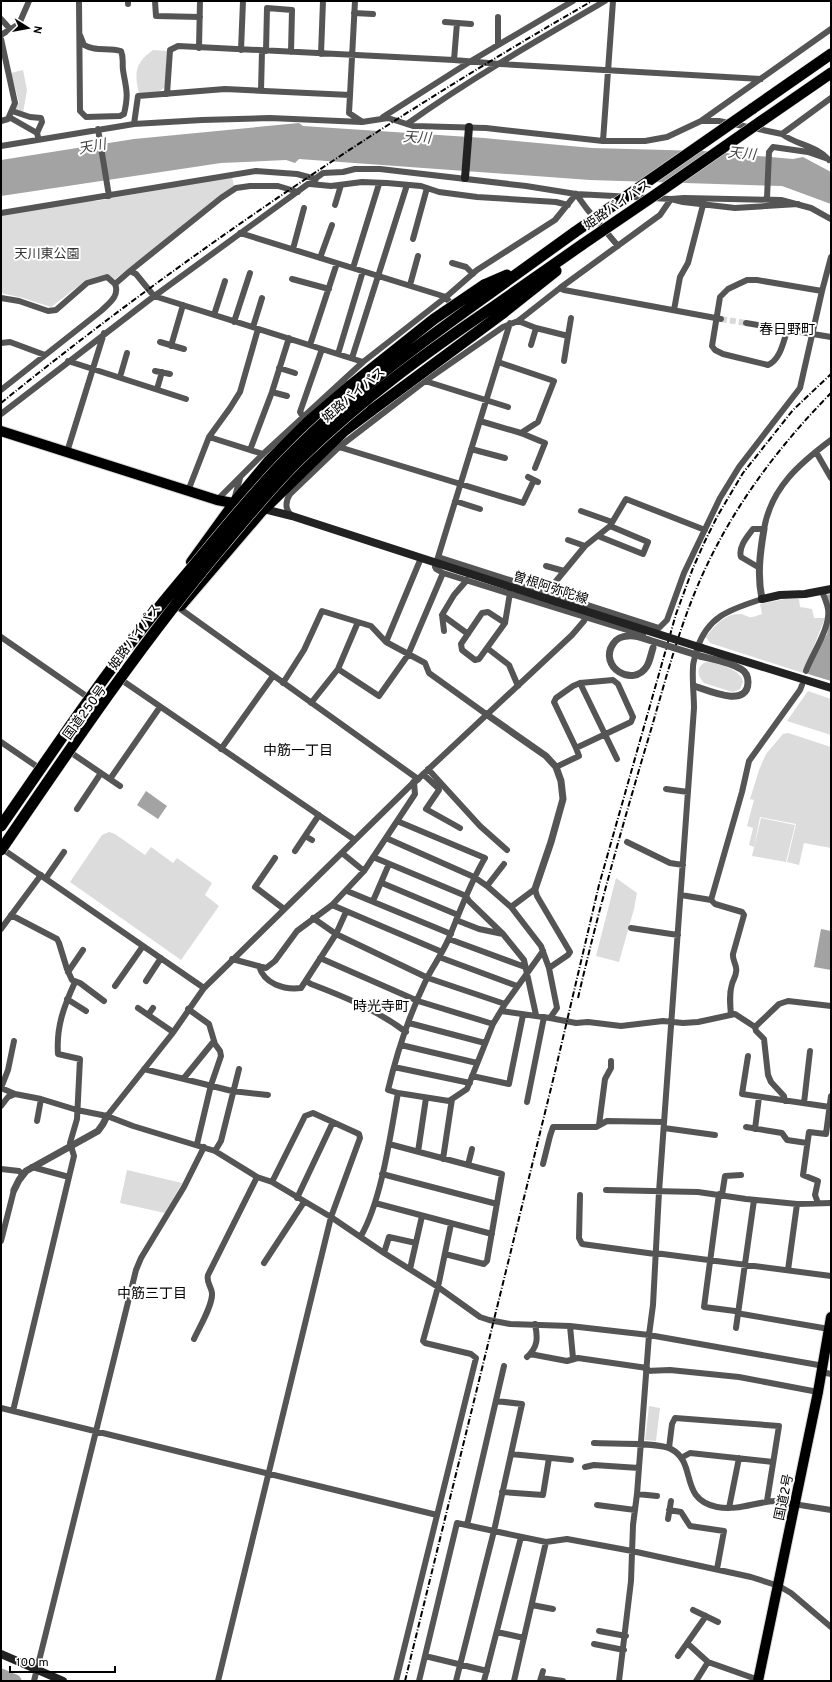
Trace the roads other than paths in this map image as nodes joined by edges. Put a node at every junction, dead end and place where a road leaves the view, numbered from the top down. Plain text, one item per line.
1 (29, 1) edge
2 (78, 1) edge
3 (155, 1) edge
4 (200, 1) edge
5 (243, 1) edge
6 (323, 1) edge
7 (355, 1) edge
8 (574, 1) edge
9 (606, 1) edge
10 (613, 1) edge
11 (242, 10) junction
12 (249, 10) dead end
13 (354, 13) junction
14 (373, 14) dead end
15 (200, 17) junction
16 (498, 17) dead end
17 (1, 19) edge
18 (445, 22) dead end
19 (457, 23) junction
20 (471, 24) dead end
21 (831, 29) edge
22 (11, 30) junction
23 (1, 35) edge
24 (80, 35) junction
25 (1, 39) edge
26 (498, 45) junction
27 (199, 48) junction
28 (241, 50) junction
29 (264, 51) junction
30 (291, 52) junction
31 (321, 54) junction
32 (351, 54) junction
33 (831, 54) edge
34 (454, 60) junction
35 (470, 61) junction
36 (500, 64) junction
37 (608, 69) junction
38 (831, 73) edge
39 (761, 79) junction
40 (261, 91) junction
41 (167, 94) junction
42 (350, 95) junction
43 (831, 98) edge
44 (10, 114) junction
45 (380, 119) junction
46 (1, 121) edge
47 (701, 121) junction
48 (362, 122) junction
49 (134, 124) junction
50 (407, 124) junction
51 (469, 127) junction
52 (98, 129) junction
53 (782, 134) junction
54 (38, 136) junction
55 (603, 141) junction
56 (1, 146) edge
57 (830, 160) edge
58 (464, 178) junction
59 (316, 179) junction
60 (310, 184) junction
61 (379, 184) junction
62 (341, 185) junction
63 (407, 185) junction
64 (428, 188) junction
65 (298, 192) junction
66 (576, 194) junction
67 (109, 196) junction
68 (767, 198) junction
69 (671, 200) junction
70 (798, 204) junction
71 (335, 205) dead end
72 (568, 205) junction
73 (703, 205) junction
74 (304, 208) dead end
75 (1, 213) edge
76 (412, 219) dead end
77 (831, 219) edge
78 (418, 221) junction
79 (332, 225) dead end
80 (240, 234) junction
81 (413, 239) dead end
82 (618, 246) junction
83 (293, 249) junction
84 (418, 256) dead end
85 (831, 257) edge
86 (320, 258) junction
87 (452, 263) dead end
88 (337, 264) junction
89 (830, 267) edge
90 (353, 268) junction
91 (130, 271) junction
92 (363, 271) junction
93 (250, 273) dead end
94 (472, 274) junction
95 (379, 275) junction
96 (292, 279) dead end
97 (225, 281) dead end
98 (115, 284) junction
99 (410, 285) junction
100 (560, 288) junction
101 (329, 289) junction
102 (487, 289) junction
103 (822, 291) junction
104 (154, 296) junction
105 (446, 297) junction
106 (1, 298) edge
107 (262, 298) dead end
108 (183, 305) junction
109 (499, 309) junction
110 (674, 310) junction
111 (214, 315) junction
112 (571, 318) dead end
113 (719, 318) junction
114 (518, 321) junction
115 (234, 322) junction
116 (510, 323) junction
117 (746, 323) tunnel mouth
118 (256, 328) junction
119 (536, 328) junction
120 (787, 331) junction
121 (104, 333) junction
122 (812, 334) junction
123 (568, 336) junction
124 (831, 337) edge
125 (289, 338) junction
126 (160, 342) dead end
127 (1, 343) edge
128 (478, 344) junction
129 (310, 345) junction
130 (531, 345) dead end
131 (171, 346) junction
132 (184, 349) dead end
133 (322, 349) junction
134 (127, 353) dead end
135 (338, 354) junction
136 (45, 355) junction
137 (352, 358) junction
138 (68, 361) junction
139 (564, 361) dead end
140 (363, 362) junction
141 (498, 362) junction
142 (94, 368) junction
143 (279, 368) junction
144 (155, 371) dead end
145 (162, 372) junction
146 (295, 373) dead end
147 (170, 374) dead end
148 (120, 377) junction
149 (425, 381) junction
150 (554, 381) junction
151 (562, 382) dead end
152 (331, 386) dead end
153 (157, 389) junction
154 (1, 390) edge
155 (272, 392) junction
156 (287, 396) dead end
157 (186, 399) dead end
158 (486, 400) junction
159 (508, 407) dead end
160 (1, 414) edge
161 (303, 417) junction
162 (480, 421) junction
163 (1, 431) edge
164 (521, 433) junction
165 (209, 436) junction
166 (831, 440) edge
167 (339, 447) junction
168 (471, 449) junction
169 (250, 450) junction
170 (67, 452) junction
171 (816, 452) junction
172 (263, 454) junction
173 (505, 458) dead end
174 (312, 467) junction
175 (535, 468) dead end
176 (241, 476) junction
177 (831, 478) edge
178 (533, 480) dead end
179 (460, 484) junction
180 (188, 491) junction
181 (287, 491) junction
182 (218, 500) junction
183 (455, 501) junction
184 (233, 504) junction
185 (264, 509) junction
186 (480, 509) dead end
187 (581, 511) dead end
188 (292, 516) junction
189 (611, 524) junction
190 (764, 529) junction
191 (704, 530) junction
192 (598, 536) junction
193 (568, 540) dead end
194 (585, 546) junction
195 (422, 558) junction
196 (437, 560) junction
197 (546, 566) dead end
198 (758, 568) junction
199 (564, 571) junction
200 (444, 573) junction
201 (467, 580) junction
202 (831, 589) edge
203 (822, 591) junction
204 (547, 592) junction
205 (510, 593) junction
206 (762, 599) junction
207 (589, 605) junction
208 (179, 608) junction
209 (442, 615) junction
210 (586, 616) junction
211 (358, 622) junction
212 (505, 623) junction
213 (659, 628) junction
214 (444, 632) dead end
215 (468, 634) junction
216 (1, 637) edge
217 (656, 639) junction
218 (386, 642) junction
219 (486, 648) junction
220 (701, 652) junction
221 (408, 655) junction
222 (338, 668) junction
223 (806, 671) dead end
224 (273, 676) junction
225 (122, 681) junction
226 (283, 683) junction
227 (580, 683) junction
228 (802, 685) dead end
229 (518, 686) junction
230 (694, 686) junction
231 (831, 688) edge
232 (93, 700) junction
233 (311, 703) junction
234 (160, 707) junction
235 (486, 714) junction
236 (604, 735) junction
237 (1, 742) edge
238 (576, 748) junction
239 (221, 749) junction
240 (70, 752) junction
241 (617, 759) dead end
242 (556, 767) junction
243 (428, 769) junction
244 (43, 770) junction
245 (101, 773) junction
246 (418, 778) junction
247 (110, 779) junction
248 (120, 786) dead end
249 (666, 789) dead end
250 (688, 792) junction
251 (77, 809) dead end
252 (319, 815) junction
253 (397, 821) junction
254 (1, 826) edge
255 (460, 828) dead end
256 (1, 832) edge
257 (305, 836) junction
258 (386, 838) junction
259 (312, 840) dead end
260 (355, 840) junction
261 (627, 842) dead end
262 (1, 848) edge
263 (295, 850) dead end
264 (507, 850) dead end
265 (64, 852) dead end
266 (342, 853) junction
267 (275, 858) dead end
268 (373, 858) junction
269 (389, 864) junction
270 (504, 864) dead end
271 (683, 865) junction
272 (364, 871) junction
273 (43, 877) junction
274 (474, 877) junction
275 (382, 883) junction
276 (487, 886) junction
277 (535, 889) junction
278 (347, 891) junction
279 (681, 895) junction
280 (466, 896) junction
281 (711, 900) junction
282 (373, 901) junction
283 (332, 905) junction
284 (511, 907) junction
285 (284, 909) junction
286 (346, 912) junction
287 (11, 915) junction
288 (313, 918) junction
289 (457, 918) junction
290 (631, 928) dead end
291 (1, 929) edge
292 (336, 934) junction
293 (503, 934) junction
294 (678, 935) junction
295 (450, 936) junction
296 (143, 946) junction
297 (83, 950) dead end
298 (542, 951) junction
299 (441, 955) junction
300 (161, 958) junction
301 (320, 958) junction
302 (232, 959) junction
303 (259, 966) junction
304 (549, 968) junction
305 (526, 970) junction
306 (68, 972) junction
307 (121, 978) junction
308 (428, 978) junction
309 (146, 981) dead end
310 (306, 981) junction
311 (75, 982) junction
312 (127, 982) dead end
313 (116, 986) dead end
314 (517, 986) junction
315 (204, 988) junction
316 (67, 999) junction
317 (104, 1001) dead end
318 (418, 1001) junction
319 (505, 1004) junction
320 (831, 1006) edge
321 (138, 1008) dead end
322 (153, 1008) dead end
323 (188, 1009) junction
324 (86, 1011) dead end
325 (500, 1012) junction
326 (148, 1015) junction
327 (523, 1015) junction
328 (536, 1015) junction
329 (731, 1015) junction
330 (547, 1018) junction
331 (672, 1022) junction
332 (409, 1023) junction
333 (494, 1024) junction
334 (756, 1027) junction
335 (173, 1032) junction
336 (406, 1032) junction
337 (14, 1041) dead end
338 (214, 1041) junction
339 (485, 1043) junction
340 (401, 1045) junction
341 (810, 1051) dead end
342 (748, 1056) dead end
343 (611, 1061) dead end
344 (477, 1063) junction
345 (394, 1067) junction
346 (144, 1069) junction
347 (239, 1069) dead end
348 (801, 1070) dead end
349 (808, 1070) junction
350 (472, 1076) junction
351 (184, 1078) junction
352 (470, 1083) junction
353 (211, 1085) junction
354 (1, 1088) edge
355 (233, 1091) junction
356 (398, 1093) junction
357 (15, 1094) junction
358 (268, 1095) dead end
359 (831, 1096) edge
360 (759, 1097) junction
361 (426, 1098) junction
362 (41, 1099) junction
363 (452, 1099) junction
364 (785, 1100) junction
365 (526, 1102) dead end
366 (804, 1103) junction
367 (1, 1106) edge
368 (830, 1107) junction
369 (77, 1110) junction
370 (107, 1116) junction
371 (37, 1121) dead end
372 (333, 1122) junction
373 (599, 1125) junction
374 (664, 1125) junction
375 (746, 1128) dead end
376 (755, 1129) junction
377 (715, 1135) dead end
378 (807, 1143) junction
379 (197, 1144) junction
380 (389, 1144) junction
381 (72, 1147) junction
382 (204, 1147) junction
383 (472, 1149) dead end
384 (215, 1151) junction
385 (418, 1152) junction
386 (443, 1158) junction
387 (543, 1164) dead end
388 (468, 1165) junction
389 (32, 1167) junction
390 (1, 1169) edge
391 (382, 1174) junction
392 (22, 1175) junction
393 (741, 1175) dead end
394 (69, 1177) junction
395 (257, 1177) junction
396 (272, 1182) junction
397 (14, 1190) joint
398 (606, 1190) dead end
399 (659, 1192) junction
400 (720, 1194) junction
401 (580, 1195) dead end
402 (297, 1198) junction
403 (754, 1200) junction
404 (304, 1202) junction
405 (374, 1203) junction
406 (818, 1203) junction
407 (831, 1203) edge
408 (497, 1204) junction
409 (797, 1204) junction
410 (422, 1216) junction
411 (331, 1217) junction
412 (451, 1224) junction
413 (492, 1234) junction
414 (361, 1236) junction
415 (1, 1239) edge
416 (416, 1243) junction
417 (384, 1253) junction
418 (655, 1253) junction
419 (270, 1254) junction
420 (445, 1254) junction
421 (276, 1259) dead end
422 (710, 1260) junction
423 (264, 1263) dead end
424 (745, 1264) junction
425 (410, 1269) junction
426 (788, 1270) junction
427 (831, 1276) edge
428 (438, 1287) junction
429 (738, 1312) junction
430 (831, 1317) edge
431 (535, 1324) junction
432 (570, 1326) junction
433 (736, 1328) dead end
434 (829, 1329) junction
435 (649, 1335) junction
436 (194, 1339) dead end
437 (574, 1358) junction
438 (504, 1366) dead end
439 (646, 1369) junction
440 (826, 1370) edge
441 (818, 1392) junction
442 (496, 1401) junction
443 (1, 1408) edge
444 (13, 1411) junction
445 (96, 1431) junction
446 (594, 1443) dead end
447 (640, 1445) junction
448 (669, 1448) junction
449 (511, 1454) junction
450 (549, 1458) junction
451 (681, 1458) junction
452 (739, 1458) junction
453 (571, 1460) dead end
454 (773, 1462) junction
455 (585, 1466) dead end
456 (639, 1468) junction
457 (269, 1473) junction
458 (502, 1492) junction
459 (637, 1494) junction
460 (657, 1496) dead end
461 (671, 1501) dead end
462 (767, 1501) junction
463 (795, 1504) junction
464 (597, 1505) dead end
465 (728, 1508) junction
466 (635, 1510) junction
467 (669, 1510) junction
468 (831, 1510) edge
469 (437, 1515) junction
470 (668, 1519) dead end
471 (467, 1525) junction
472 (494, 1531) junction
473 (521, 1537) junction
474 (546, 1542) junction
475 (632, 1551) junction
476 (717, 1569) junction
477 (779, 1586) junction
478 (532, 1605) junction
479 (553, 1609) dead end
480 (693, 1610) dead end
481 (706, 1616) junction
482 (718, 1622) dead end
483 (831, 1626) edge
484 (599, 1631) dead end
485 (497, 1632) junction
486 (626, 1636) junction
487 (524, 1638) junction
488 (687, 1643) junction
489 (594, 1644) dead end
490 (624, 1650) junction
491 (1, 1654) edge
492 (425, 1656) junction
493 (678, 1656) dead end
494 (708, 1662) junction
495 (460, 1664) junction
496 (38, 1669) junction
497 (487, 1671) junction
498 (541, 1677) edge
499 (758, 1680) edge
500 (34, 1681) edge
501 (63, 1681) edge
502 (218, 1681) edge
503 (396, 1681) edge
504 (419, 1681) edge
505 (456, 1681) edge
506 (484, 1681) edge
507 (514, 1681) edge
508 (563, 1681) edge
509 (619, 1681) edge
510 (696, 1681) edge

1 - 22 street
2 - 24 street
3 - 15 street
4 - 15 street
5 - 11 street
6 - 31 street
7 - 13 street
8 - 26 street
9 - 36 street
10 - 37 street
11 - 12 street
11 - 28 street
13 - 14 street
13 - 32 street
15 - 27 street
16 - 26 street
17 - 22 street
18 - 19 street
19 - 20 street
19 - 34 street
21 - 39 street
22 - 23 street
24 - 24 street
25 - 44 street
26 - 35 street
27 - 28 street
27 - 41 street
28 - 29 street
29 - 30 street
29 - 30 street
29 - 40 street
30 - 31 street
31 - 32 street
32 - 34 street
32 - 42 street
33 - 102 highway, 姫路バイパス, bridge
34 - 35 street
35 - 36 street
35 - 45 street
36 - 37 street
36 - 50 street
37 - 39 street
37 - 55 street
38 - 109 highway, 姫路バイパス, bridge
39 - 47 street
40 - 41 street
40 - 42 street
41 - 49 street
42 - 48 street
43 - 53 street
44 - 46 street
44 - 54 street
44 - 54 street
45 - 48 street
45 - 50 street
47 - 53 street
47 - 55 street
48 - 49 street
49 - 52 street
50 - 51 street
51 - 55 street
51 - 58 main road
52 - 54 street
52 - 67 street
53 - 57 street
54 - 56 street
57 - 68 street
58 - 59 street
58 - 66 street
59 - 60 street
59 - 67 street
60 - 62 street
60 - 65 street
61 - 62 street
61 - 63 street
61 - 90 street
62 - 71 street
63 - 64 street
63 - 95 street
64 - 72 street
64 - 78 street
65 - 80 street
65 - 91 street
66 - 69 street
66 - 72 street
66 - 82 street
67 - 75 street
68 - 69 street
68 - 70 street
69 - 73 street
69 - 82 street
70 - 73 street
70 - 77 street
72 - 94 street
73 - 110 street
74 - 83 street
76 - 78 street
78 - 81 street
79 - 86 street
80 - 83 street
80 - 104 street
82 - 100 street
83 - 86 street
84 - 99 street
85 - 89 street
86 - 88 street
87 - 94 street
88 - 90 street
88 - 101 street
89 - 103 street
90 - 92 street
91 - 98 street
91 - 104 street
92 - 95 street
92 - 135 street
93 - 115 street
94 - 105 street
95 - 99 street
95 - 137 street
96 - 101 street
97 - 111 street
98 - 106 street
98 - 136 street
99 - 105 street
100 - 110 street
100 - 114 street
101 - 129 street
102 - 184 highway, bridge
102 - 254 highway, 姫路バイパス, bridge
103 - 113 street
103 - 122 street
104 - 108 street
104 - 121 street
105 - 128 street
105 - 140 street
107 - 118 street
108 - 111 street
108 - 131 street
109 - 174 highway, bridge
109 - 262 highway, 姫路バイパス, bridge
110 - 113 street
111 - 115 street
112 - 123 street
113 - 120 street
114 - 116 street
114 - 119 street
115 - 118 street
116 - 128 street
116 - 141 street
117 - 120 street
118 - 125 street
118 - 165 street
119 - 123 street
119 - 130 street
120 - 122 street
121 - 138 street
121 - 142 street
122 - 124 street
122 - 191 street
123 - 139 street
125 - 129 street
125 - 143 street
126 - 131 street
127 - 136 street
128 - 149 street
129 - 133 street
131 - 132 street
133 - 135 street
133 - 161 street
134 - 148 street
135 - 137 street
136 - 154 street
137 - 140 street
138 - 142 street
138 - 160 street
140 - 161 street
141 - 150 street
141 - 158 street
142 - 148 street
142 - 170 street
143 - 146 street
143 - 155 street
144 - 145 street
145 - 147 street
145 - 153 street
148 - 153 street
149 - 158 street
149 - 167 street
150 - 151 street
150 - 164 street
152 - 161 street
153 - 157 street
155 - 156 street
155 - 169 street
158 - 159 street
158 - 162 street
161 - 172 street
162 - 164 street
162 - 168 street
163 - 170 highway
164 - 175 street
165 - 169 street
165 - 180 street
166 - 171 street
167 - 174 street
167 - 179 street
168 - 173 street
168 - 179 street
169 - 172 street
170 - 180 highway
171 - 177 street
171 - 190 street
172 - 176 street
174 - 181 highway
174 - 181 street
176 - 182 street
176 - 184 street
178 - 179 street
179 - 183 street
180 - 182 highway
181 - 185 highway
181 - 188 street
182 - 184 highway
183 - 186 street
183 - 196 street
184 - 185 highway
184 - 232 highway, 国道250号
185 - 188 main road, 曽根阿弥陀線
185 - 208 highway, 国道250号
187 - 189 street
188 - 195 main road, 曽根阿弥陀線
189 - 191 street
189 - 192 street
189 - 192 street
190 - 198 street
190 - 198 street
191 - 213 street
192 - 194 street
193 - 194 street
194 - 199 street
195 - 196 main road, 曽根阿弥陀線
195 - 218 street
196 - 200 street
196 - 204 street
196 - 220 main road, 曽根阿弥陀線, bridge
197 - 199 street
198 - 206 street
199 - 204 street
200 - 201 street
200 - 221 street
201 - 205 street
201 - 209 street
202 - 203 main road
203 - 206 main road
203 - 223 street
204 - 207 street
205 - 210 street
205 - 212 street
206 - 230 street
207 - 210 street
207 - 213 street
208 - 224 street
208 - 225 highway, 国道250号
209 - 214 street
209 - 215 street
210 - 217 street
210 - 229 street
211 - 218 street
211 - 222 street
211 - 226 street
212 - 215 street
212 - 219 street
213 - 217 street
215 - 219 street
216 - 232 street
217 - 220 street, bridge
218 - 221 street
219 - 229 street
220 - 230 street
220 - 231 main road, 曽根阿弥陀線
221 - 222 street
221 - 235 street
222 - 233 street
224 - 226 street
224 - 239 street
225 - 234 street
225 - 240 highway, 国道250号
226 - 233 street
227 - 236 street
227 - 236 street
227 - 238 street
228 - 281 street
229 - 235 street
230 - 250 street
232 - 244 highway, 国道250号
233 - 246 street
234 - 239 street
234 - 247 street
235 - 242 street
235 - 243 street
236 - 238 street
236 - 241 street
237 - 244 street
238 - 242 street
239 - 252 street
240 - 245 street
240 - 262 highway, 国道250号
242 - 277 street
243 - 246 street
243 - 264 street
244 - 256 highway, 国道250号
245 - 247 street
245 - 251 street
246 - 253 street
246 - 255 street
246 - 260 street
247 - 248 street
249 - 250 street
250 - 271 street
252 - 257 street
252 - 260 street
253 - 258 street
253 - 274 street
257 - 259 street
257 - 263 street
258 - 268 street
258 - 274 street
260 - 266 street
261 - 271 street
262 - 273 street
265 - 273 street
266 - 272 street
266 - 285 street
267 - 285 street
268 - 269 street
268 - 272 street
269 - 275 street
269 - 280 street
270 - 276 street
271 - 279 street
272 - 278 street
273 - 287 street
273 - 296 street
274 - 276 street
274 - 280 street
275 - 282 street
275 - 289 street
276 - 284 street
277 - 284 street
277 - 304 street
278 - 282 street
278 - 283 street
279 - 281 street
279 - 294 street
280 - 289 street
280 - 293 street
281 - 329 street
282 - 295 street
283 - 286 street
283 - 288 street
284 - 298 street
285 - 302 street
286 - 292 street
286 - 299 street
287 - 291 street
287 - 306 street
288 - 292 street
288 - 303 street
289 - 293 street
289 - 295 street
290 - 294 street
292 - 301 street
292 - 308 street
293 - 305 street
294 - 331 street
295 - 299 street
295 - 305 street
296 - 300 street
296 - 307 street
297 - 306 street
298 - 304 street
298 - 305 street
299 - 308 street
299 - 314 street
300 - 309 street
300 - 315 street
301 - 310 street
301 - 318 street
302 - 303 street
302 - 315 street
303 - 310 street
304 - 330 street
305 - 314 street
305 - 328 street
306 - 311 street
307 - 312 street
307 - 313 street
308 - 318 street
308 - 319 street
310 - 336 street
311 - 316 street
311 - 317 street
314 - 319 street
315 - 323 street
316 - 324 street
316 - 369 street
318 - 332 street
318 - 333 street
319 - 325 street
320 - 334 street
321 - 326 street
322 - 326 street
323 - 335 street
323 - 338 street
325 - 327 street
325 - 333 street
326 - 335 street
327 - 328 street
327 - 350 street
328 - 330 street
329 - 331 street
329 - 334 street
330 - 331 street
330 - 365 street
331 - 374 street
332 - 336 street
332 - 339 street
333 - 339 street
334 - 364 street
335 - 346 street
336 - 340 street
337 - 354 street
338 - 351 street
338 - 353 street
339 - 344 street
340 - 344 street
340 - 345 street
341 - 349 street
342 - 360 street
343 - 373 street
344 - 350 street
345 - 352 street
345 - 356 street
346 - 351 street
346 - 370 street
347 - 355 street
348 - 349 street
349 - 366 street
350 - 352 street
351 - 353 street
352 - 363 street
353 - 355 street
353 - 379 street
354 - 357 street
355 - 358 street
355 - 384 street
356 - 361 street
356 - 380 street
357 - 362 street
357 - 367 street
359 - 368 street
360 - 364 street
360 - 376 street
361 - 363 street
361 - 385 street
362 - 369 street
362 - 371 street
363 - 386 street
364 - 366 street
366 - 368 street
368 - 378 street
369 - 370 street
369 - 381 street
370 - 379 street
370 - 381 street
372 - 396 street
372 - 402 street
372 - 411 street
373 - 374 street
373 - 387 street
374 - 377 street
374 - 399 street
375 - 376 street
376 - 378 street
378 - 406 street
379 - 382 street
380 - 385 street
380 - 391 street
381 - 389 street
381 - 394 street
382 - 384 street
382 - 445 street
383 - 388 street
384 - 395 street
385 - 386 street
386 - 388 street
388 - 408 street
389 - 392 street
389 - 394 street
390 - 392 street
391 - 405 street
391 - 408 street
392 - 397 street
393 - 400 street
394 - 444 street
395 - 396 street
395 - 436 street
396 - 402 street
397 - 415 street
398 - 399 street
399 - 400 street
399 - 418 street
400 - 403 street
400 - 422 street
401 - 418 street
402 - 404 street
403 - 409 street
403 - 424 street
404 - 411 street
404 - 419 street
405 - 410 street
405 - 414 street
406 - 407 street
406 - 409 street
408 - 413 street
409 - 426 street
410 - 412 street
410 - 416 street
411 - 414 street
411 - 457 street
412 - 413 street
412 - 420 street
413 - 420 street
414 - 417 street
416 - 417 street
416 - 425 street
417 - 425 street
418 - 422 street
418 - 435 street
419 - 421 street
419 - 423 street
420 - 428 street
422 - 424 street
422 - 429 street
424 - 426 street
424 - 429 street
425 - 428 street
426 - 427 street
428 - 431 street
428 - 469 street
429 - 433 street
429 - 434 street
430 - 434 highway, 国道2号
431 - 432 street
431 - 437 street
432 - 435 street
432 - 437 street
434 - 440 highway, 国道2号
435 - 439 street
435 - 440 street
437 - 439 street
438 - 442 street
439 - 441 street
439 - 447 street
440 - 441 highway, 国道2号
441 - 463 highway, 国道2号
442 - 449 street
442 - 471 street
443 - 444 street
444 - 445 street
445 - 457 street
445 - 496 street
446 - 447 street
447 - 448 street
447 - 456 street
448 - 451 street
448 - 454 street
449 - 450 street
449 - 458 street
450 - 453 street
450 - 458 street
451 - 452 street
451 - 465 street
452 - 454 street
452 - 465 street
454 - 462 street
455 - 456 street
456 - 459 street
457 - 469 street
457 - 502 street
458 - 472 street
459 - 460 street
459 - 466 street
461 - 467 street
462 - 463 street
462 - 465 street
463 - 468 street
463 - 477 highway, 国道2号
464 - 466 street
466 - 475 street
467 - 470 street
467 - 476 street
469 - 503 street
471 - 472 street
471 - 492 street
472 - 473 street
472 - 495 street
473 - 474 street
473 - 485 street
474 - 475 street
474 - 478 street
475 - 476 street
475 - 486 street
476 - 477 street
477 - 483 street
477 - 499 highway, 国道2号
478 - 479 street
478 - 487 street
480 - 481 street
481 - 482 street
481 - 488 street
484 - 486 street
485 - 487 street
485 - 497 street
486 - 490 street
487 - 507 street
488 - 493 street
488 - 494 street
489 - 490 street
490 - 509 street
491 - 496 main road
492 - 495 street
492 - 504 street
494 - 499 street
494 - 510 street
495 - 497 street
495 - 505 street
496 - 500 street
496 - 501 main road
497 - 506 street
498 - 508 street

